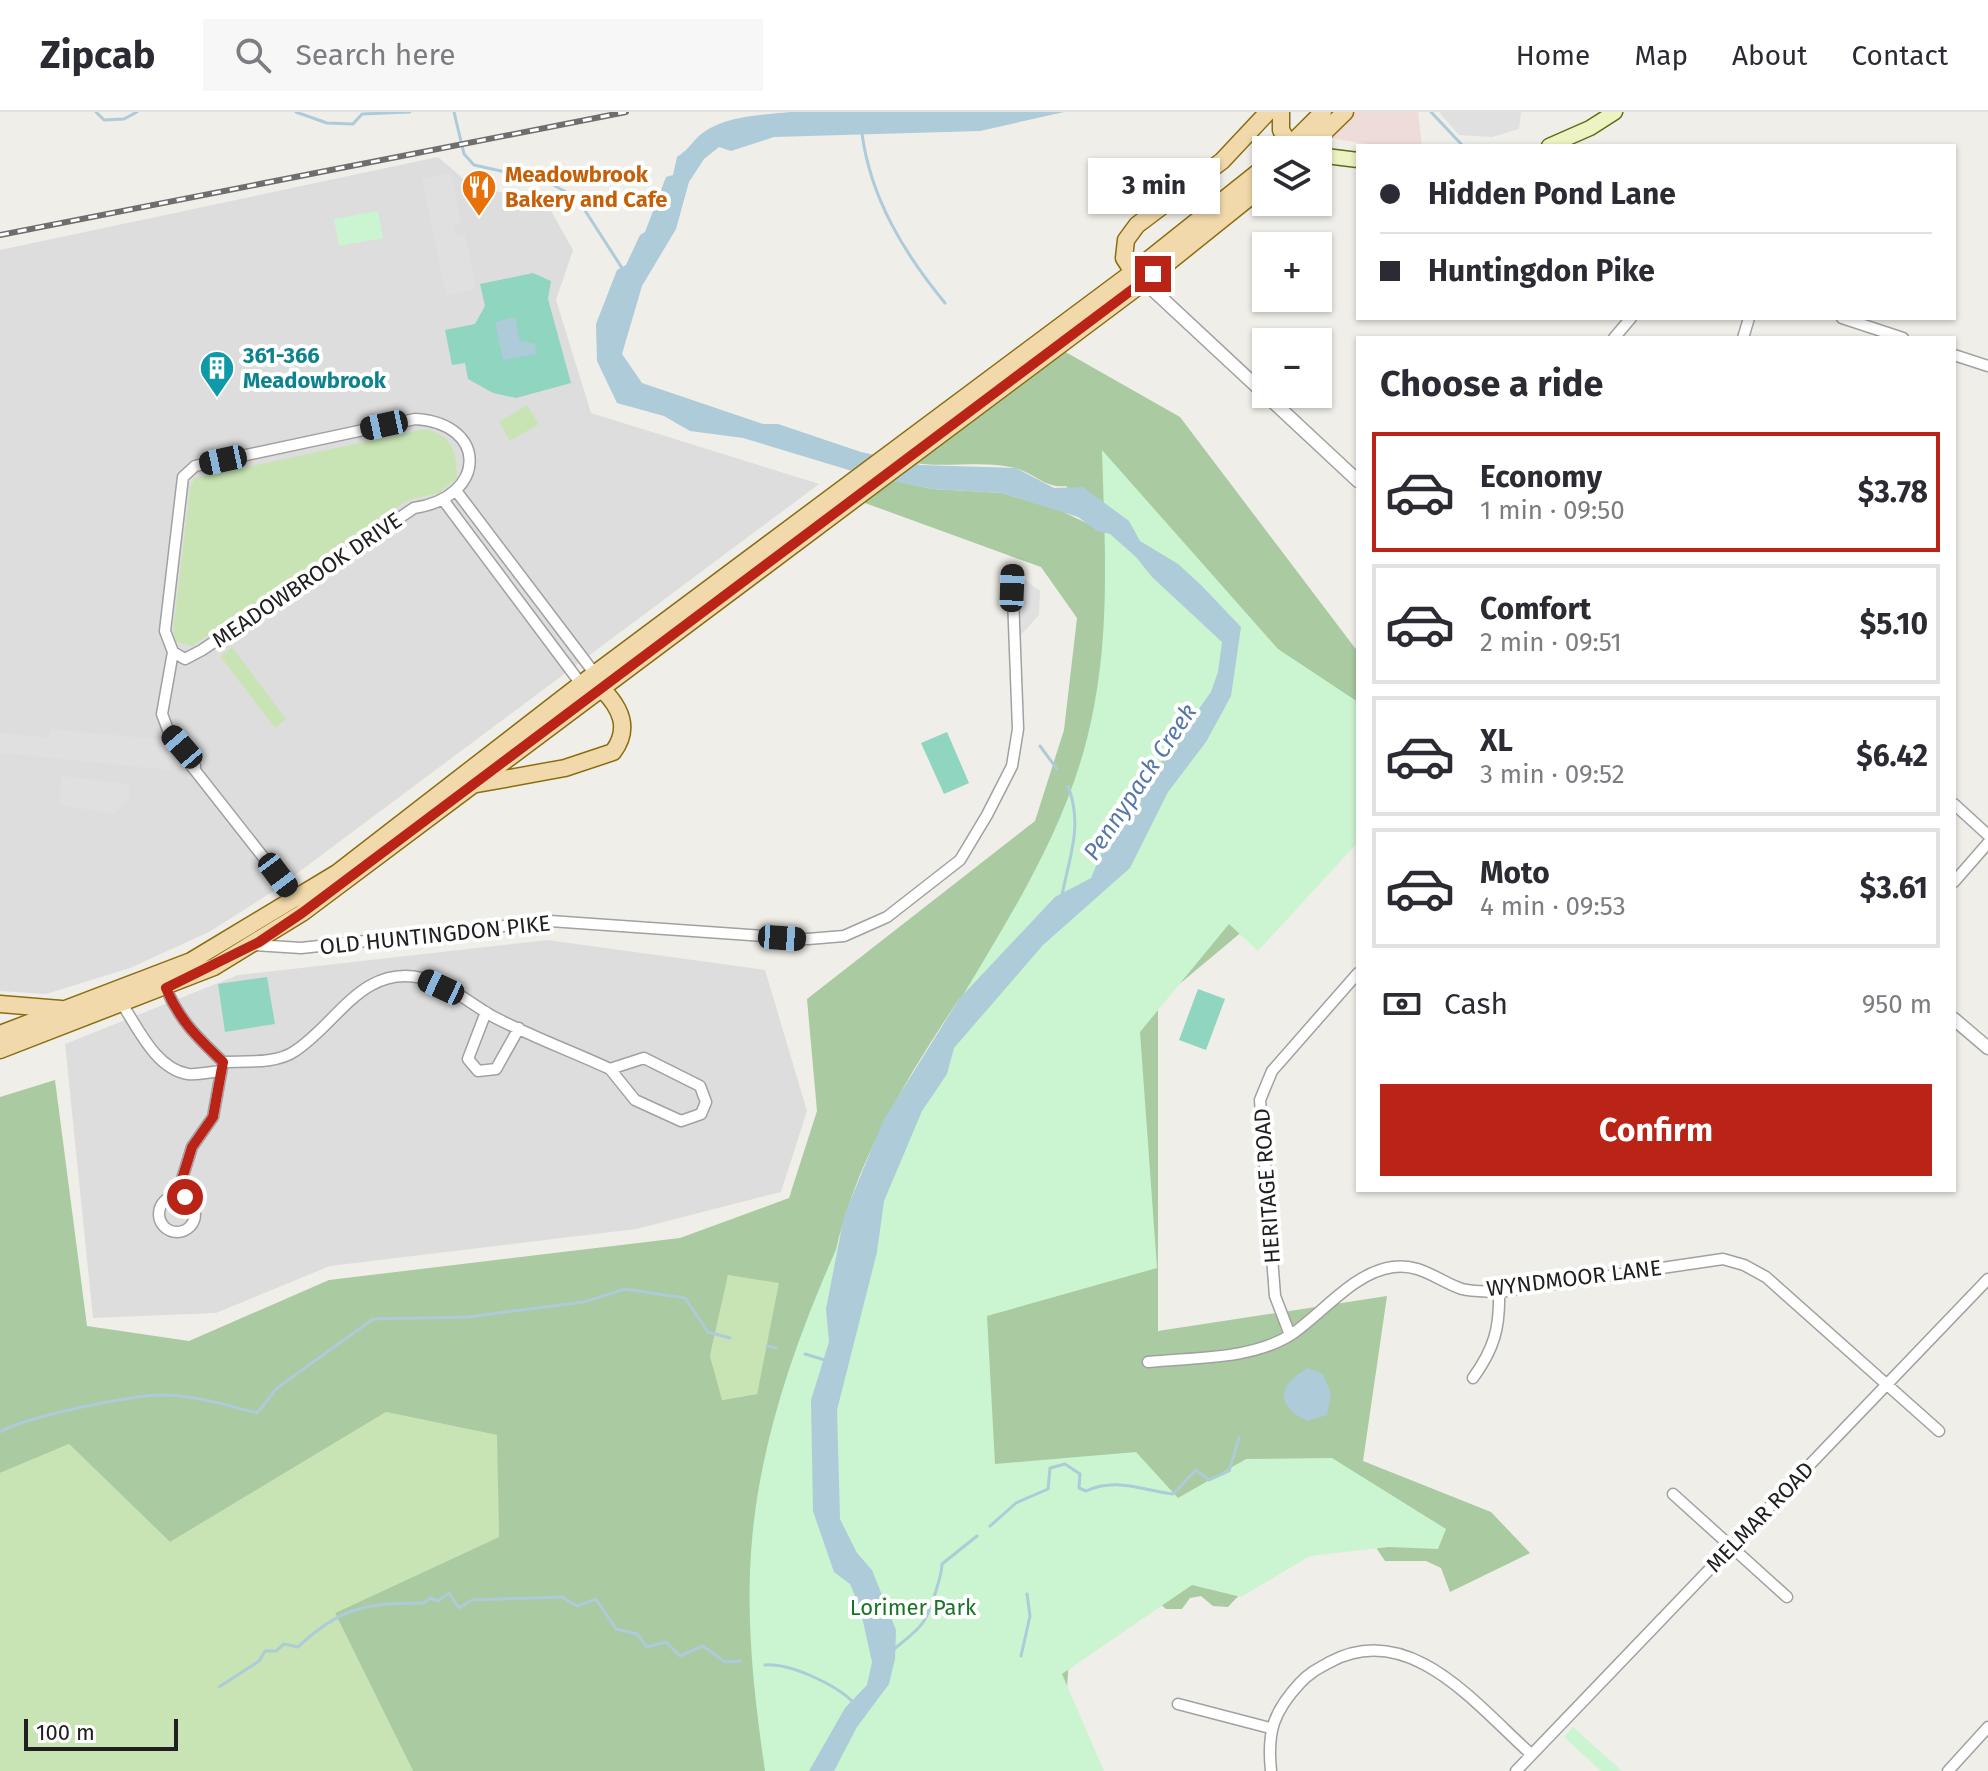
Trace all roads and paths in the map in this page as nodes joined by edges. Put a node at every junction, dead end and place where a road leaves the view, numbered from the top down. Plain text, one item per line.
1 (1268, 112) edge
2 (1281, 112) edge
3 (1323, 112) edge
4 (1345, 112) edge
5 (1615, 112) edge
6 (1283, 136) edge
7 (1305, 136) edge
8 (1313, 136) edge
9 (1554, 144) edge
10 (1332, 157) edge
11 (1356, 160) edge
12 (1252, 178) edge
13 (1252, 194) edge
14 (1138, 277) junction
15 (1629, 320) edge
16 (1848, 320) edge
17 (1064, 331) junction
18 (1616, 336) edge
19 (1897, 336) edge
20 (1956, 356) edge
21 (1988, 366) edge
22 (1356, 479) edge
23 (457, 492) junction
24 (444, 501) junction
25 (1012, 571) dead end
26 (173, 652) junction
27 (599, 681) junction
28 (581, 684) junction
29 (475, 784) junction
30 (1956, 806) edge
31 (1988, 835) edge
32 (1988, 843) edge
33 (1956, 880) edge
34 (297, 900) junction
35 (254, 945) junction
36 (1356, 975) edge
37 (166, 988) junction
38 (0, 1004) edge
39 (122, 1004) junction
40 (66, 1010) junction
41 (486, 1012) junction
42 (1956, 1021) edge
43 (519, 1028) junction
44 (0, 1034) edge
45 (1988, 1048) edge
46 (0, 1050) edge
47 (222, 1066) junction
48 (610, 1069) junction
49 (177, 1195) dead end
50 (1988, 1279) edge
51 (1499, 1292) junction
52 (1290, 1335) junction
53 (1148, 1362) dead end
54 (1473, 1378) dead end
55 (1888, 1384) junction
56 (1939, 1431) dead end
57 (1673, 1494) dead end
58 (1730, 1547) junction
59 (1787, 1597) dead end
60 (1178, 1704) dead end
61 (1988, 1727) edge
62 (1270, 1728) junction
63 (1531, 1754) junction
64 (1271, 1771) edge
65 (1516, 1771) edge
66 (1948, 1771) edge

1 - 14 main road
2 - 6 main road
3 - 7 main road
4 - 8 main road
5 - 9 main road
10 - 11 main road
12 - 14 main road
13 - 14 main road
14 - 17 main road
14 - 22 street
15 - 18 street
16 - 19 street
17 - 27 main road
17 - 27 main road
20 - 21 street
23 - 24 street, MEADOWBROOK DRIVE
23 - 26 street
23 - 27 street
24 - 26 street, MEADOWBROOK DRIVE
24 - 28 street
25 - 35 street, OLD HUNTINGDON PIKE
26 - 34 street
27 - 28 main road
27 - 29 main road
27 - 29 main road
28 - 34 main road
29 - 35 main road
30 - 31 street
32 - 33 street
34 - 40 main road
35 - 37 main road
36 - 52 street, HERITAGE ROAD
37 - 39 main road
37 - 47 street
38 - 40 main road
39 - 46 main road
39 - 47 street
40 - 44 main road
41 - 43 street
41 - 43 street
41 - 47 street
42 - 45 street
43 - 48 street
47 - 49 street
48 - 48 street
50 - 55 street, MELMAR ROAD
51 - 52 street, WYNDMOOR LANE
51 - 54 street
51 - 55 street, WYNDMOOR LANE
52 - 53 street, WYNDMOOR LANE
55 - 56 street, WYNDMOOR LANE
55 - 58 street, MELMAR ROAD
57 - 58 street
58 - 59 street
58 - 63 street, MELMAR ROAD
60 - 62 street
61 - 66 street
62 - 63 street
62 - 64 street
63 - 65 street, MELMAR ROAD

